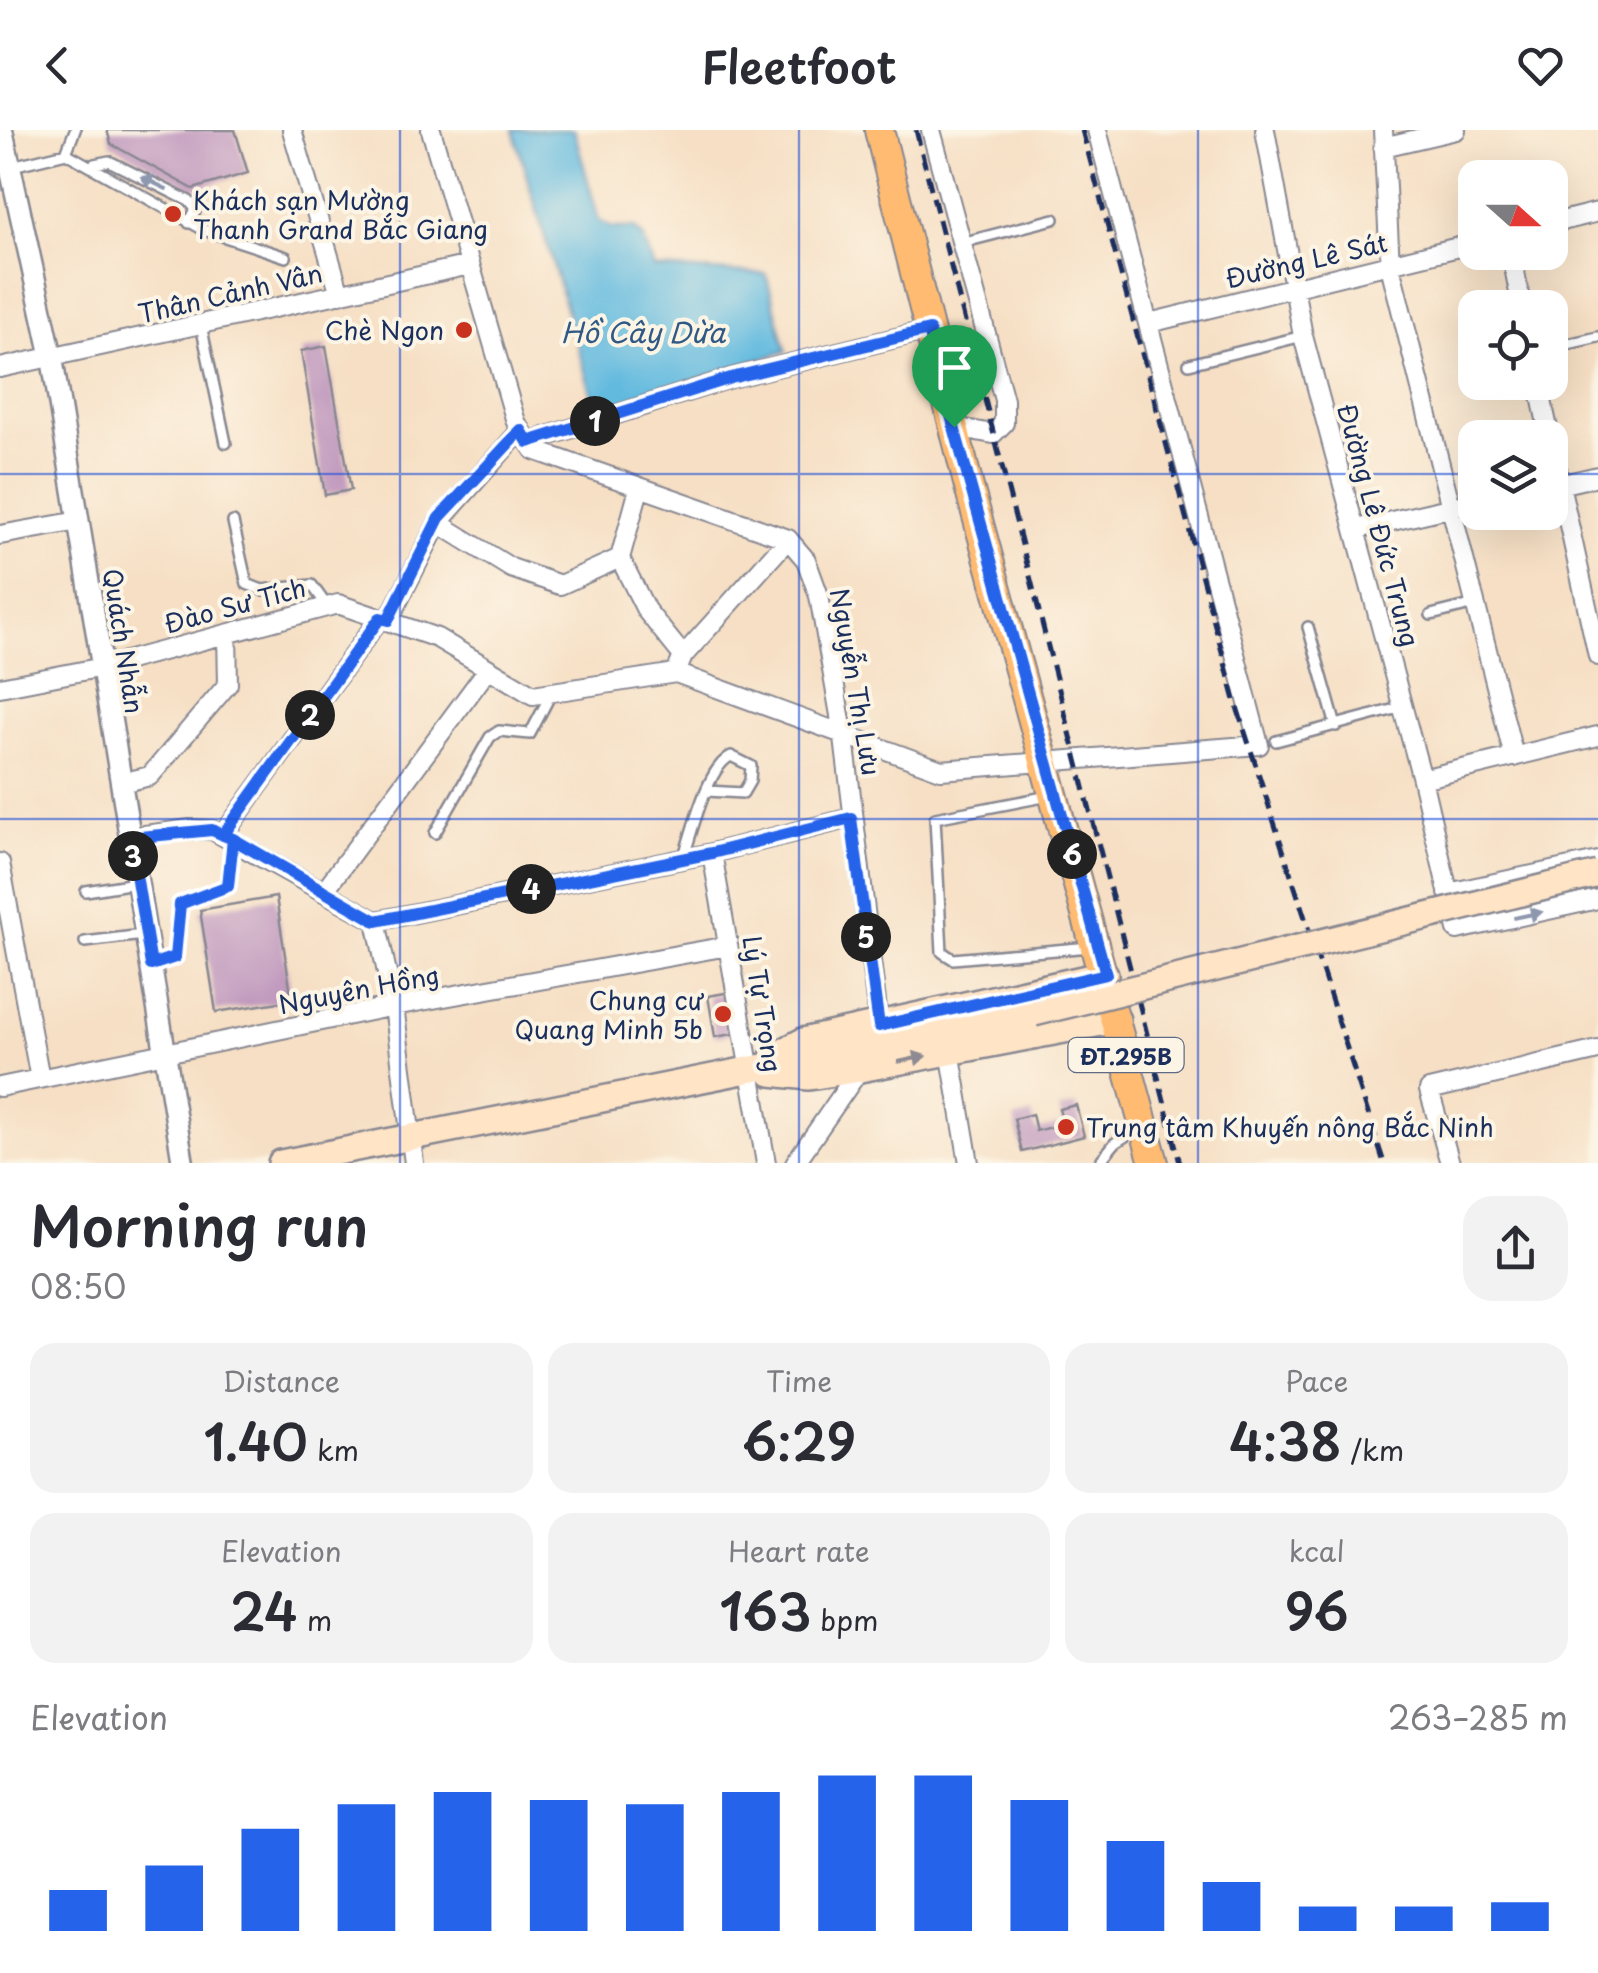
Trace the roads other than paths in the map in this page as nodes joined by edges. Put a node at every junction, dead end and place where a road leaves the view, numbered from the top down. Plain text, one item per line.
1 (75, 130) edge
2 (292, 130) edge
3 (431, 130) edge
4 (879, 130) edge
5 (931, 130) edge
6 (1097, 130) edge
7 (1265, 130) edge
8 (1456, 130) edge
9 (2, 139) edge
10 (1383, 139) edge
11 (66, 153) junction
12 (94, 164) junction
13 (10, 166) junction
14 (1598, 212) edge
15 (1054, 219) dead end
16 (1568, 220) edge
17 (190, 223) junction
18 (961, 243) junction
19 (1458, 248) edge
20 (286, 257) dead end
21 (470, 265) junction
22 (1390, 266) junction
23 (1296, 286) junction
24 (340, 294) junction
25 (1149, 324) junction
26 (201, 325) junction
27 (929, 330) junction
28 (1303, 336) junction
29 (1598, 337) edge
30 (1568, 344) edge
31 (52, 358) junction
32 (1189, 364) dead end
33 (0, 368) edge
34 (954, 427) junction
35 (525, 436) junction
36 (226, 443) dead end
37 (1598, 476) edge
38 (1568, 483) edge
39 (638, 489) junction
40 (1458, 505) edge
41 (1450, 506) junction
42 (78, 520) junction
43 (233, 522) dead end
44 (438, 523) junction
45 (1357, 528) junction
46 (1566, 530) edge
47 (0, 535) edge
48 (788, 539) junction
49 (620, 558) junction
50 (1475, 604) junction
51 (327, 606) junction
52 (1431, 615) dead end
53 (384, 619) junction
54 (1308, 627) dead end
55 (227, 634) junction
56 (1598, 656) edge
57 (679, 664) junction
58 (102, 668) junction
59 (488, 669) junction
60 (0, 688) edge
61 (550, 694) junction
62 (1400, 708) junction
63 (1336, 726) junction
64 (1598, 736) edge
65 (844, 738) junction
66 (1276, 741) dead end
67 (1514, 757) junction
68 (1046, 762) junction
69 (1422, 778) junction
70 (122, 783) junction
71 (707, 791) junction
72 (1055, 795) junction
73 (851, 818) junction
74 (435, 833) dead end
75 (228, 837) junction
76 (130, 838) junction
77 (712, 853) junction
78 (683, 859) junction
79 (1598, 861) edge
80 (0, 862) edge
81 (1598, 874) edge
82 (138, 883) junction
83 (86, 891) dead end
84 (324, 891) junction
85 (1448, 892) junction
86 (1598, 900) edge
87 (376, 921) junction
88 (146, 935) junction
89 (85, 942) dead end
90 (728, 946) junction
91 (1098, 946) junction
92 (151, 965) junction
93 (1106, 974) junction
94 (394, 1006) junction
95 (1117, 1020) junction
96 (879, 1026) junction
97 (1598, 1050) edge
98 (950, 1051) junction
99 (164, 1055) junction
100 (860, 1070) junction
101 (746, 1071) junction
102 (40, 1080) junction
103 (0, 1087) edge
104 (1144, 1124) junction
105 (412, 1150) edge
106 (1102, 1159) dead end
107 (183, 1163) edge
108 (281, 1163) edge
109 (766, 1163) edge
110 (795, 1163) edge
111 (969, 1163) edge
112 (1154, 1163) edge
113 (1450, 1163) edge

1 - 11 lane
2 - 24 street
3 - 21 street
4 - 27 main road, ĐT.295B
5 - 18 street
6 - 25 street
7 - 23 street, Đường Lê Đức Trung
8 - 10 street
9 - 13 street, Quách Nhẫn
10 - 22 street
11 - 12 lane
11 - 13 lane
12 - 17 lane
17 -> 12 lane
13 - 31 street, Quách Nhẫn
14 - 16 street
15 - 18 lane
17 - 20 lane
18 - 34 street
19 - 22 street, Đường Lê Sát
21 - 24 street, Thân Cảnh Vân
21 - 35 street
22 - 23 street, Đường Lê Sát
22 - 41 street
23 - 25 street, Đường Lê Sát
23 - 28 street, Đường Lê Đức Trung
24 - 26 street, Thân Cảnh Vân
25 - 68 street, Đào Sư Tích
26 - 31 street, Thân Cảnh Vân
26 - 36 lane
27 - 34 main road, ĐT.295B
27 - 35 street
28 - 32 lane
28 - 45 street, Đường Lê Đức Trung
29 - 30 lane
31 - 33 street, Thân Cảnh Vân
31 - 42 street, Quách Nhẫn
34 - 68 main road, ĐT.295B
35 - 39 street
35 - 44 street
37 - 38 street
39 - 48 street
39 - 49 street
40 - 41 street
41 - 45 street
41 - 50 street
42 - 47 street
42 - 58 street, Quách Nhẫn
43 - 51 lane
44 - 49 street
44 - 53 street
45 - 62 street, Đường Lê Đức Trung
46 - 56 street
48 - 57 street
48 - 65 street, Nguyễn Thị Lưu
49 - 57 street
50 - 52 lane
50 - 67 street
51 - 53 street, Đào Sư Tích
51 - 55 street, Đào Sư Tích
53 - 59 street, Đào Sư Tích
53 - 75 street
54 - 63 lane
55 - 58 street, Đào Sư Tích
55 - 70 street
57 - 61 street, Đào Sư Tích
57 - 65 street, Đào Sư Tích
58 - 60 street, Đào Sư Tích
58 - 70 street, Quách Nhẫn
59 - 61 street, Đào Sư Tích
59 - 84 street
61 - 74 lane
62 - 63 lane
62 - 69 street, Đường Lê Đức Trung
63 - 66 lane
64 - 67 street
65 - 68 street, Đào Sư Tích
65 - 73 street, Nguyễn Thị Lưu
67 - 69 street
68 - 72 main road, ĐT.295B
69 - 85 street, Đường Lê Đức Trung
70 - 76 street, Quách Nhẫn
71 - 71 lane
71 - 78 lane
72 - 91 main road, ĐT.295B
72 - 91 lane
73 - 77 street
73 - 96 street, Nguyễn Thị Lưu
75 - 76 street
75 - 84 street
75 - 92 lane
76 - 82 street, Quách Nhẫn
77 - 78 street
77 - 90 street, Lý Tự Trọng
78 - 87 street
79 - 85 street
80 - 102 street
81 - 101 main road, bridge
82 - 83 lane
82 - 88 street, Quách Nhẫn
84 - 87 street
85 -> 86 street, Đường Lê Đức Trung
87 - 94 street
88 - 89 lane
88 - 92 street, Quách Nhẫn
90 - 94 street, Nguyên Hồng
90 - 101 street, Lý Tự Trọng
91 - 93 main road, ĐT.295B
92 - 99 street, Quách Nhẫn
93 - 95 main road, ĐT.295B
93 - 96 main road
94 - 99 street, Nguyên Hồng
94 - 105 street
95 - 98 main road
95 - 104 main road, ĐT.295B
96 - 101 main road
97 - 113 street
100 -> 98 main road
98 - 111 street
99 - 102 street, Nguyên Hồng
99 - 107 street, Quách Nhẫn
100 - 101 main road
100 - 110 street
101 - 105 main road
101 - 109 street, Lý Tự Trọng
102 - 103 street, Nguyên Hồng
104 - 106 lane
104 - 112 main road, ĐT.295B
105 - 108 main road

